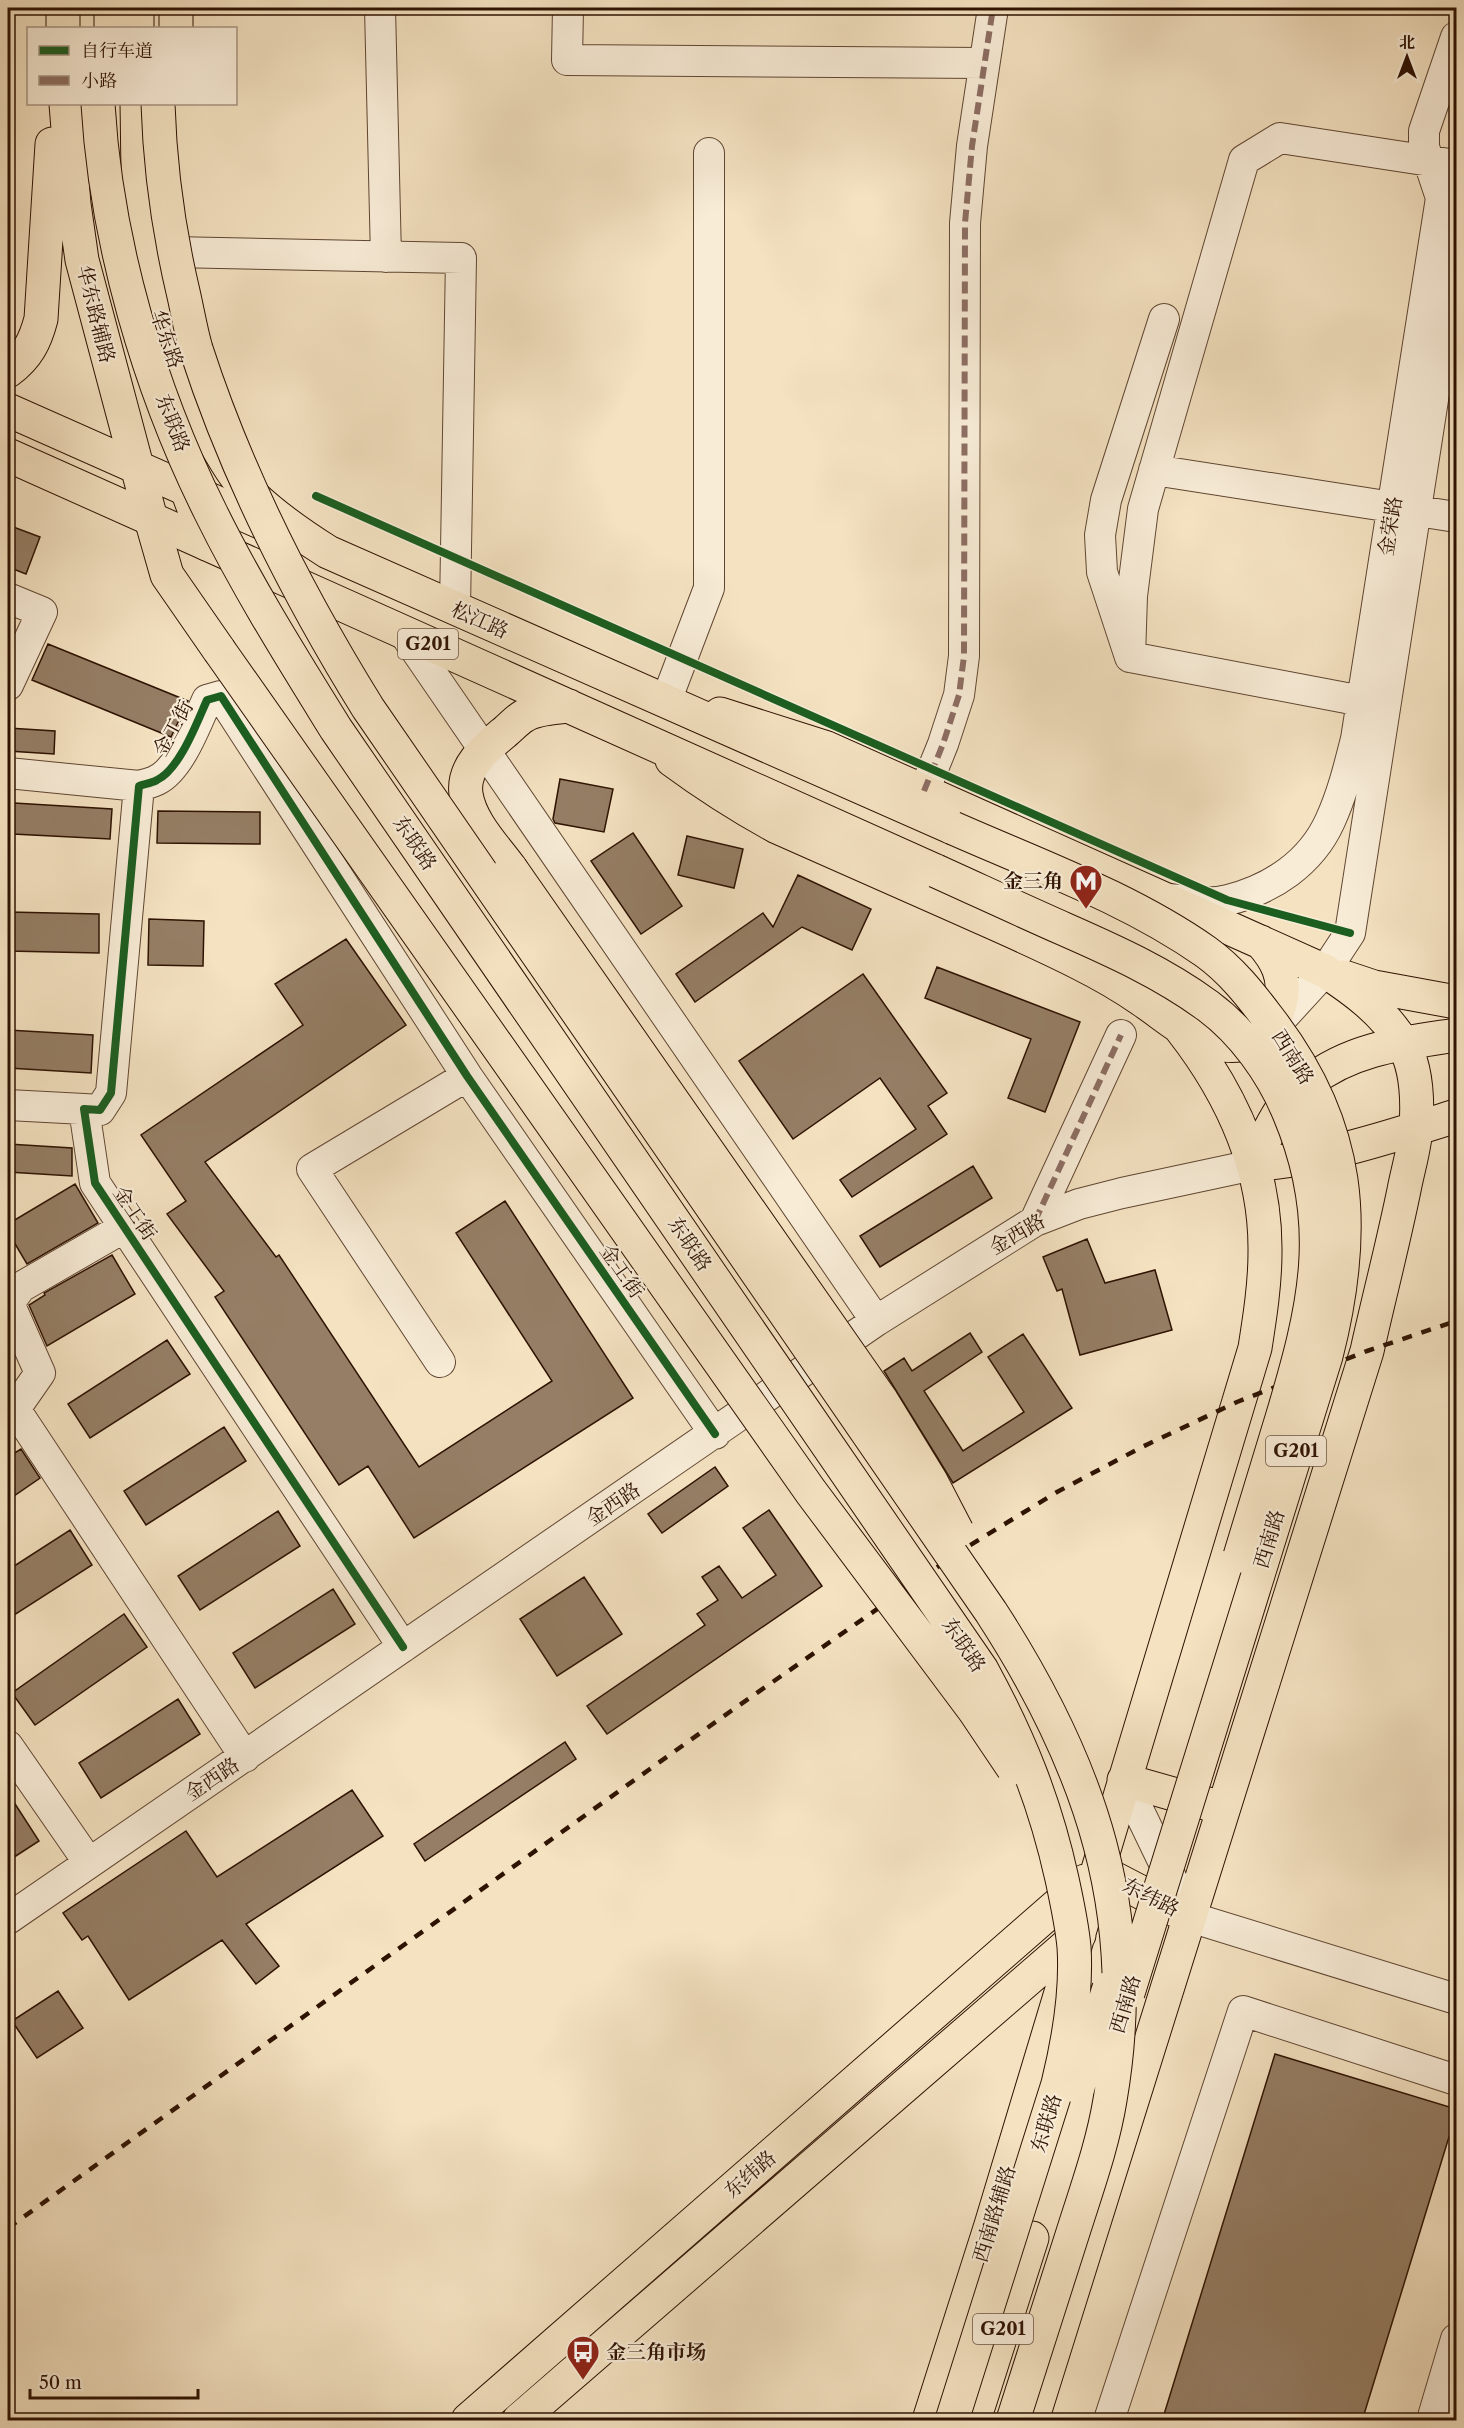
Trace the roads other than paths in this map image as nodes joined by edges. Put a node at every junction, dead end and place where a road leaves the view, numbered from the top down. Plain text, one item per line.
1 (63, 8) edge
2 (95, 8) edge
3 (111, 8) edge
4 (137, 8) edge
5 (156, 8) edge
6 (176, 8) edge
7 (380, 8) edge
8 (568, 8) edge
9 (993, 8) edge
10 (63, 27) edge
11 (95, 27) edge
12 (111, 27) edge
13 (137, 27) edge
14 (156, 27) edge
15 (176, 27) edge
16 (1456, 37) edge
17 (984, 63) junction
18 (55, 105) edge
19 (66, 105) edge
20 (98, 105) edge
21 (111, 105) edge
22 (137, 105) edge
23 (158, 105) edge
24 (175, 105) edge
25 (709, 153) dead end
26 (1443, 163) edge
27 (172, 252) junction
28 (1456, 252) edge
29 (386, 257) junction
30 (1164, 319) dead end
31 (8, 370) edge
32 (8, 410) edge
33 (222, 454) junction
34 (8, 455) edge
35 (137, 468) junction
36 (1154, 470) junction
37 (187, 490) junction
38 (1404, 509) junction
39 (1456, 517) edge
40 (151, 519) junction
41 (207, 544) junction
42 (328, 552) junction
43 (8, 598) edge
44 (455, 608) junction
45 (404, 633) junction
46 (1130, 657) junction
47 (8, 685) edge
48 (666, 701) junction
49 (1362, 701) junction
50 (569, 706) junction
51 (650, 743) junction
52 (484, 750) junction
53 (8, 773) edge
54 (139, 786) junction
55 (924, 791) junction
56 (954, 828) joint
57 (1163, 898) junction
58 (1350, 933) junction
59 (1262, 942) junction
60 (1325, 971) junction
61 (1374, 987) junction
62 (1456, 1002) edge
63 (1180, 1029) junction
64 (1268, 1032) junction
65 (1121, 1035) dead end
66 (1456, 1035) edge
67 (1403, 1043) junction
68 (467, 1076) junction
69 (8, 1105) edge
70 (84, 1109) junction
71 (1456, 1116) edge
72 (1416, 1129) junction
73 (1253, 1165) junction
74 (1035, 1221) junction
75 (125, 1227) junction
76 (876, 1321) junction
77 (440, 1362) dead end
78 (715, 1434) junction
79 (403, 1647) junction
80 (1024, 1664) junction
81 (8, 1746) edge
82 (245, 1757) junction
83 (1124, 1780) junction
84 (1224, 1809) junction
85 (1056, 1851) junction
86 (89, 1863) junction
87 (1098, 1870) junction
88 (1190, 1917) junction
89 (8, 1919) edge
90 (1078, 1936) junction
91 (1456, 1999) edge
92 (1456, 2080) edge
93 (1041, 2241) junction
94 (1456, 2339) edge
95 (468, 2421) edge
96 (519, 2421) edge
97 (929, 2421) edge
98 (952, 2421) edge
99 (974, 2421) edge
100 (995, 2421) edge
101 (1013, 2421) edge
102 (1032, 2421) edge
103 (1109, 2421) edge
104 (1432, 2421) edge

1 - 10 main road
2 - 11 main road
3 - 12 main road
4 - 13 main road
5 - 14 main road
6 - 15 main road
7 - 29 street
8 - 17 street
9 - 17 street
16 - 26 street, 金荣路
17 - 55 street
18 - 31 main road
19 - 35 main road, 华东路辅路
20 - 85 main road, 东联路, bridge
21 - 37 main road, 华东路
22 - 33 main road, 华东路 / G201
23 - 80 main road, 东联路, bridge
24 - 27 main road
25 - 48 street
26 - 36 street
26 - 38 street, 金荣路
27 - 29 street
27 - 33 main road
28 - 38 street, 金荣路
29 - 44 street
30 - 46 street
32 - 35 main road, 松江路
33 - 42 main road, 华东路 / G201
34 - 40 main road
35 - 37 main road, 松江路
35 - 40 main road, 华东路辅路
36 - 38 street
36 - 46 street
37 - 41 main road, 华东路
37 - 42 main road, 松江路
38 - 39 street
38 - 49 street, 金荣路
38 - 58 street, 金荣路
40 - 41 main road
40 - 85 main road, 华东路辅路, bridge
41 - 45 main road, G201
42 - 44 main road, 松江路 / G201
43 - 47 street
44 - 48 main road, 松江路 / G201
45 - 50 main road, G201
45 - 52 street
46 - 49 street
48 - 55 main road
48 - 56 main road, 松江路
49 - 57 street, 金荣路
50 - 51 main road, G201
50 - 52 main road
51 - 63 main road
51 - 93 main road, 西南路 / G201, bridge
52 - 76 street
52 - 80 main road, bridge
53 - 54 street
54 - 68 street, 金工街
54 - 70 street
55 - 57 main road
56 - 93 main road, 西南路 / G201, bridge
57 - 59 main road
58 - 60 street, 金荣路
58 - 61 street
59 - 60 main road
59 - 64 main road
60 - 61 main road
60 - 64 street, 金荣路
60 - 67 main road, 西南路
61 - 62 main road
61 - 67 street
63 - 64 main road
63 - 73 main road
65 - 74 street
66 - 67 main road
67 - 72 main road, 西南路
67 - 73 main road
68 - 77 street
68 - 78 street, 金工街
69 - 70 street
70 - 75 street, 金工街
71 - 72 main road
72 - 73 main road
72 - 84 main road, 西南路
73 - 74 street, 金西路
73 - 83 main road
74 - 76 street, 金西路
75 - 79 street, 金工街
75 - 82 street
76 - 78 street, 金西路
78 - 79 street, 金西路
79 - 82 street, 金西路
80 - 101 main road, 东联路, bridge
81 - 86 street
82 - 86 street, 金西路
83 - 84 main road
83 - 87 main road
83 - 88 street
84 - 88 main road, 西南路
85 - 98 main road, 东联路, bridge
86 - 89 street, 金西路
87 - 88 main road, 东纬路
87 - 90 main road, 西南路辅路
87 - 95 main road, 东纬路
88 - 90 main road, 东纬路
88 - 91 street
88 - 102 main road
90 - 96 main road, 东纬路
90 - 97 main road, 西南路辅路
92 - 103 street
93 - 99 main road, 西南路 / G201
93 - 100 main road, 西南路 / G201
94 - 104 street

